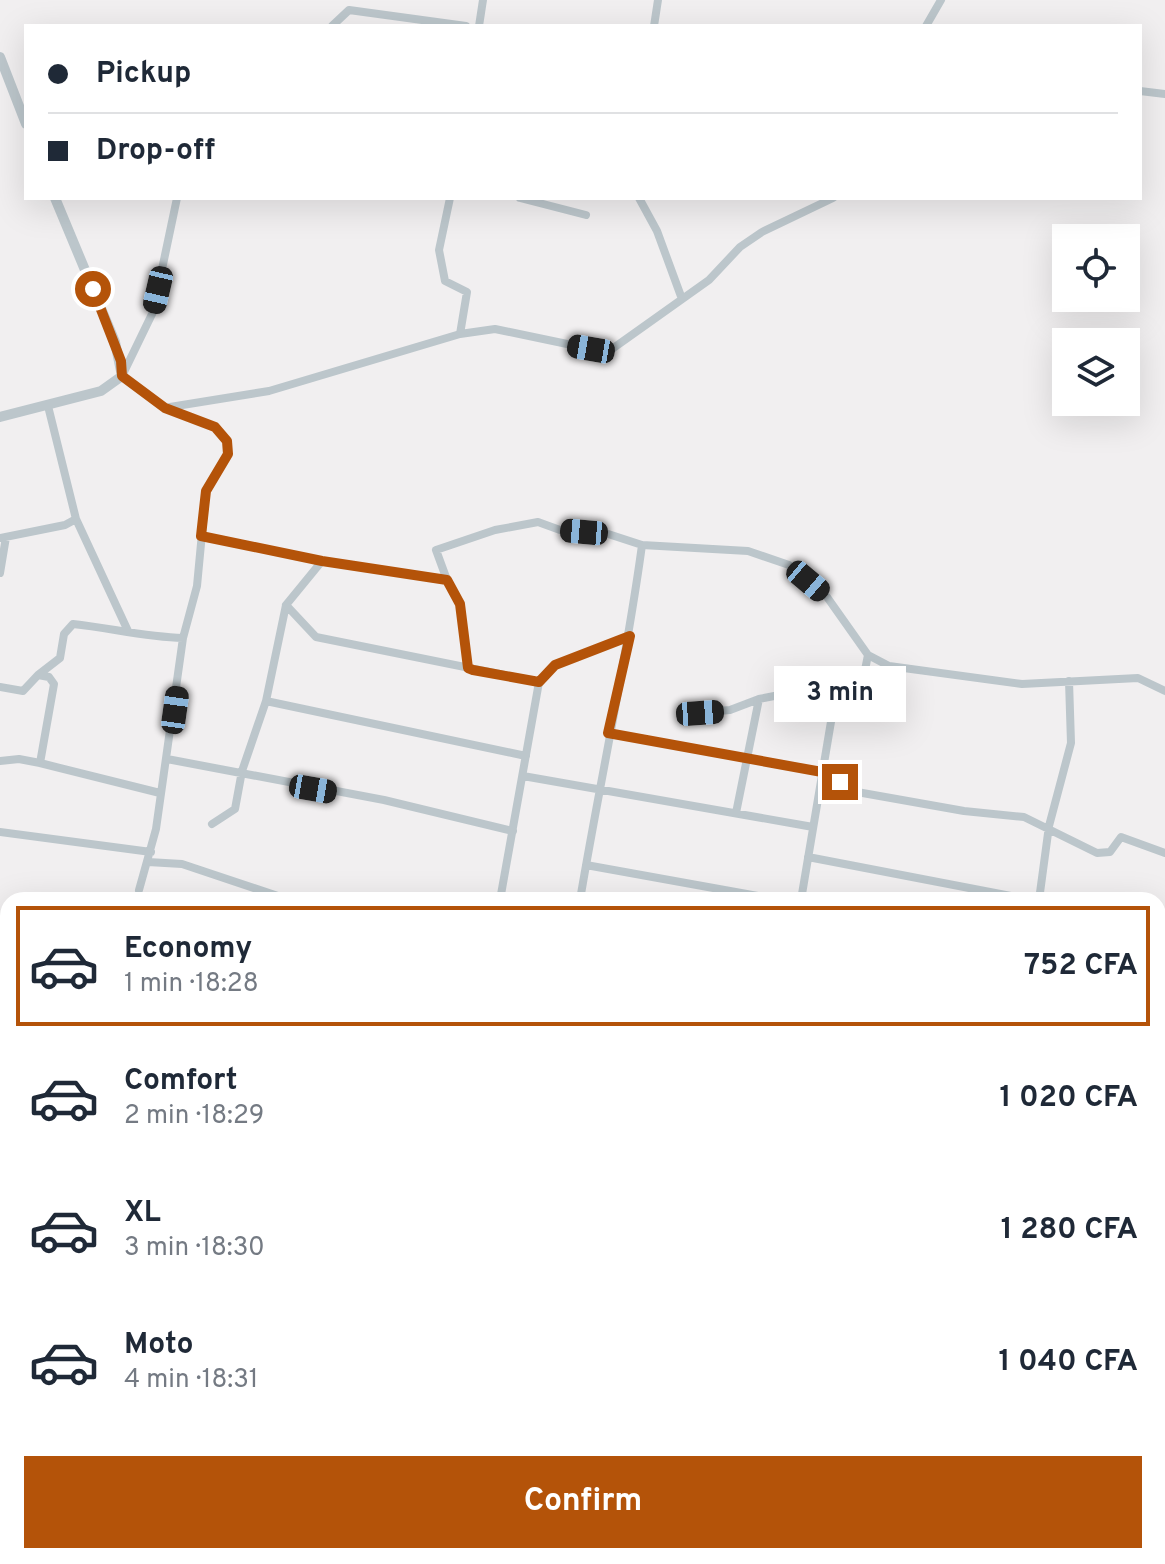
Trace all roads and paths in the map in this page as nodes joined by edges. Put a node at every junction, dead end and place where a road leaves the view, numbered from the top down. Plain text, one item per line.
1 (483, 0) edge
2 (658, 0) edge
3 (941, 0) edge
4 (334, 24) edge
5 (451, 24) edge
6 (479, 24) edge
7 (654, 24) edge
8 (927, 24) edge
9 (0, 57) edge
10 (1142, 91) edge
11 (1165, 94) edge
12 (24, 119) edge
13 (56, 200) edge
14 (177, 200) edge
15 (450, 200) edge
16 (528, 200) edge
17 (640, 200) edge
18 (829, 200) edge
19 (586, 215) dead end
20 (682, 299) junction
21 (460, 334) junction
22 (122, 376) junction
23 (48, 406) junction
24 (165, 408) junction
25 (0, 417) edge
26 (76, 519) junction
27 (201, 536) junction
28 (3, 538) edge
29 (642, 545) junction
30 (322, 561) junction
31 (0, 573) edge
32 (447, 580) junction
33 (286, 605) junction
34 (128, 631) junction
35 (630, 636) junction
36 (183, 638) junction
37 (868, 655) junction
38 (468, 668) junction
39 (38, 675) junction
40 (1069, 681) junction
41 (539, 682) junction
42 (0, 687) edge
43 (1165, 691) edge
44 (836, 692) junction
45 (759, 699) junction
46 (266, 701) junction
47 (684, 714) dead end
48 (608, 733) junction
49 (526, 756) junction
50 (747, 758) junction
51 (167, 759) junction
52 (0, 761) edge
53 (40, 763) junction
54 (242, 771) junction
55 (822, 772) junction
56 (523, 776) junction
57 (598, 789) junction
58 (160, 793) junction
59 (736, 813) junction
60 (212, 824) dead end
61 (1049, 826) junction
62 (813, 827) junction
63 (513, 831) junction
64 (0, 832) edge
65 (1165, 853) edge
66 (149, 857) junction
67 (808, 857) junction
68 (586, 865) junction
69 (139, 890) dead end
70 (266, 892) edge
71 (502, 892) edge
72 (581, 892) edge
73 (736, 892) edge
74 (802, 892) edge
75 (990, 892) edge
76 (1040, 892) edge

1 - 6 street
2 - 7 street
3 - 8 street
4 - 5 street
9 - 12 street
10 - 11 street
13 - 22 street
14 - 22 street
15 - 21 street
16 - 19 street
17 - 20 street
18 - 20 street
20 - 21 street
21 - 24 street
22 - 23 street
22 - 24 street
23 - 25 street
23 - 26 street
24 - 27 street
26 - 28 street
26 - 34 street
27 - 30 street
27 - 36 street
28 - 31 street
29 - 32 street
29 - 35 street
29 - 37 street
30 - 32 street
30 - 33 street
32 - 38 street
33 - 38 street
33 - 46 street
34 - 36 street
34 - 39 street
35 - 41 street
35 - 48 street
36 - 51 street
37 - 40 street
37 - 44 street
38 - 41 street
39 - 42 street
39 - 53 street
40 - 43 street
40 - 61 street
41 - 49 street
44 - 45 street
44 - 55 street
45 - 47 street
45 - 50 street
46 - 49 street
46 - 54 street
48 - 50 street
48 - 57 street
49 - 56 street
50 - 55 street
50 - 59 street
51 - 54 street
51 - 58 street
52 - 53 street
53 - 58 street
54 - 60 street
54 - 63 street
55 - 61 street
55 - 62 street
56 - 57 street
56 - 63 street
57 - 59 street
57 - 68 street
58 - 66 street
59 - 62 street
61 - 65 street
61 - 76 street
62 - 67 street
63 - 71 street
64 - 66 street
66 - 69 street
66 - 70 street
67 - 74 street
67 - 75 street
68 - 72 street
68 - 73 street

